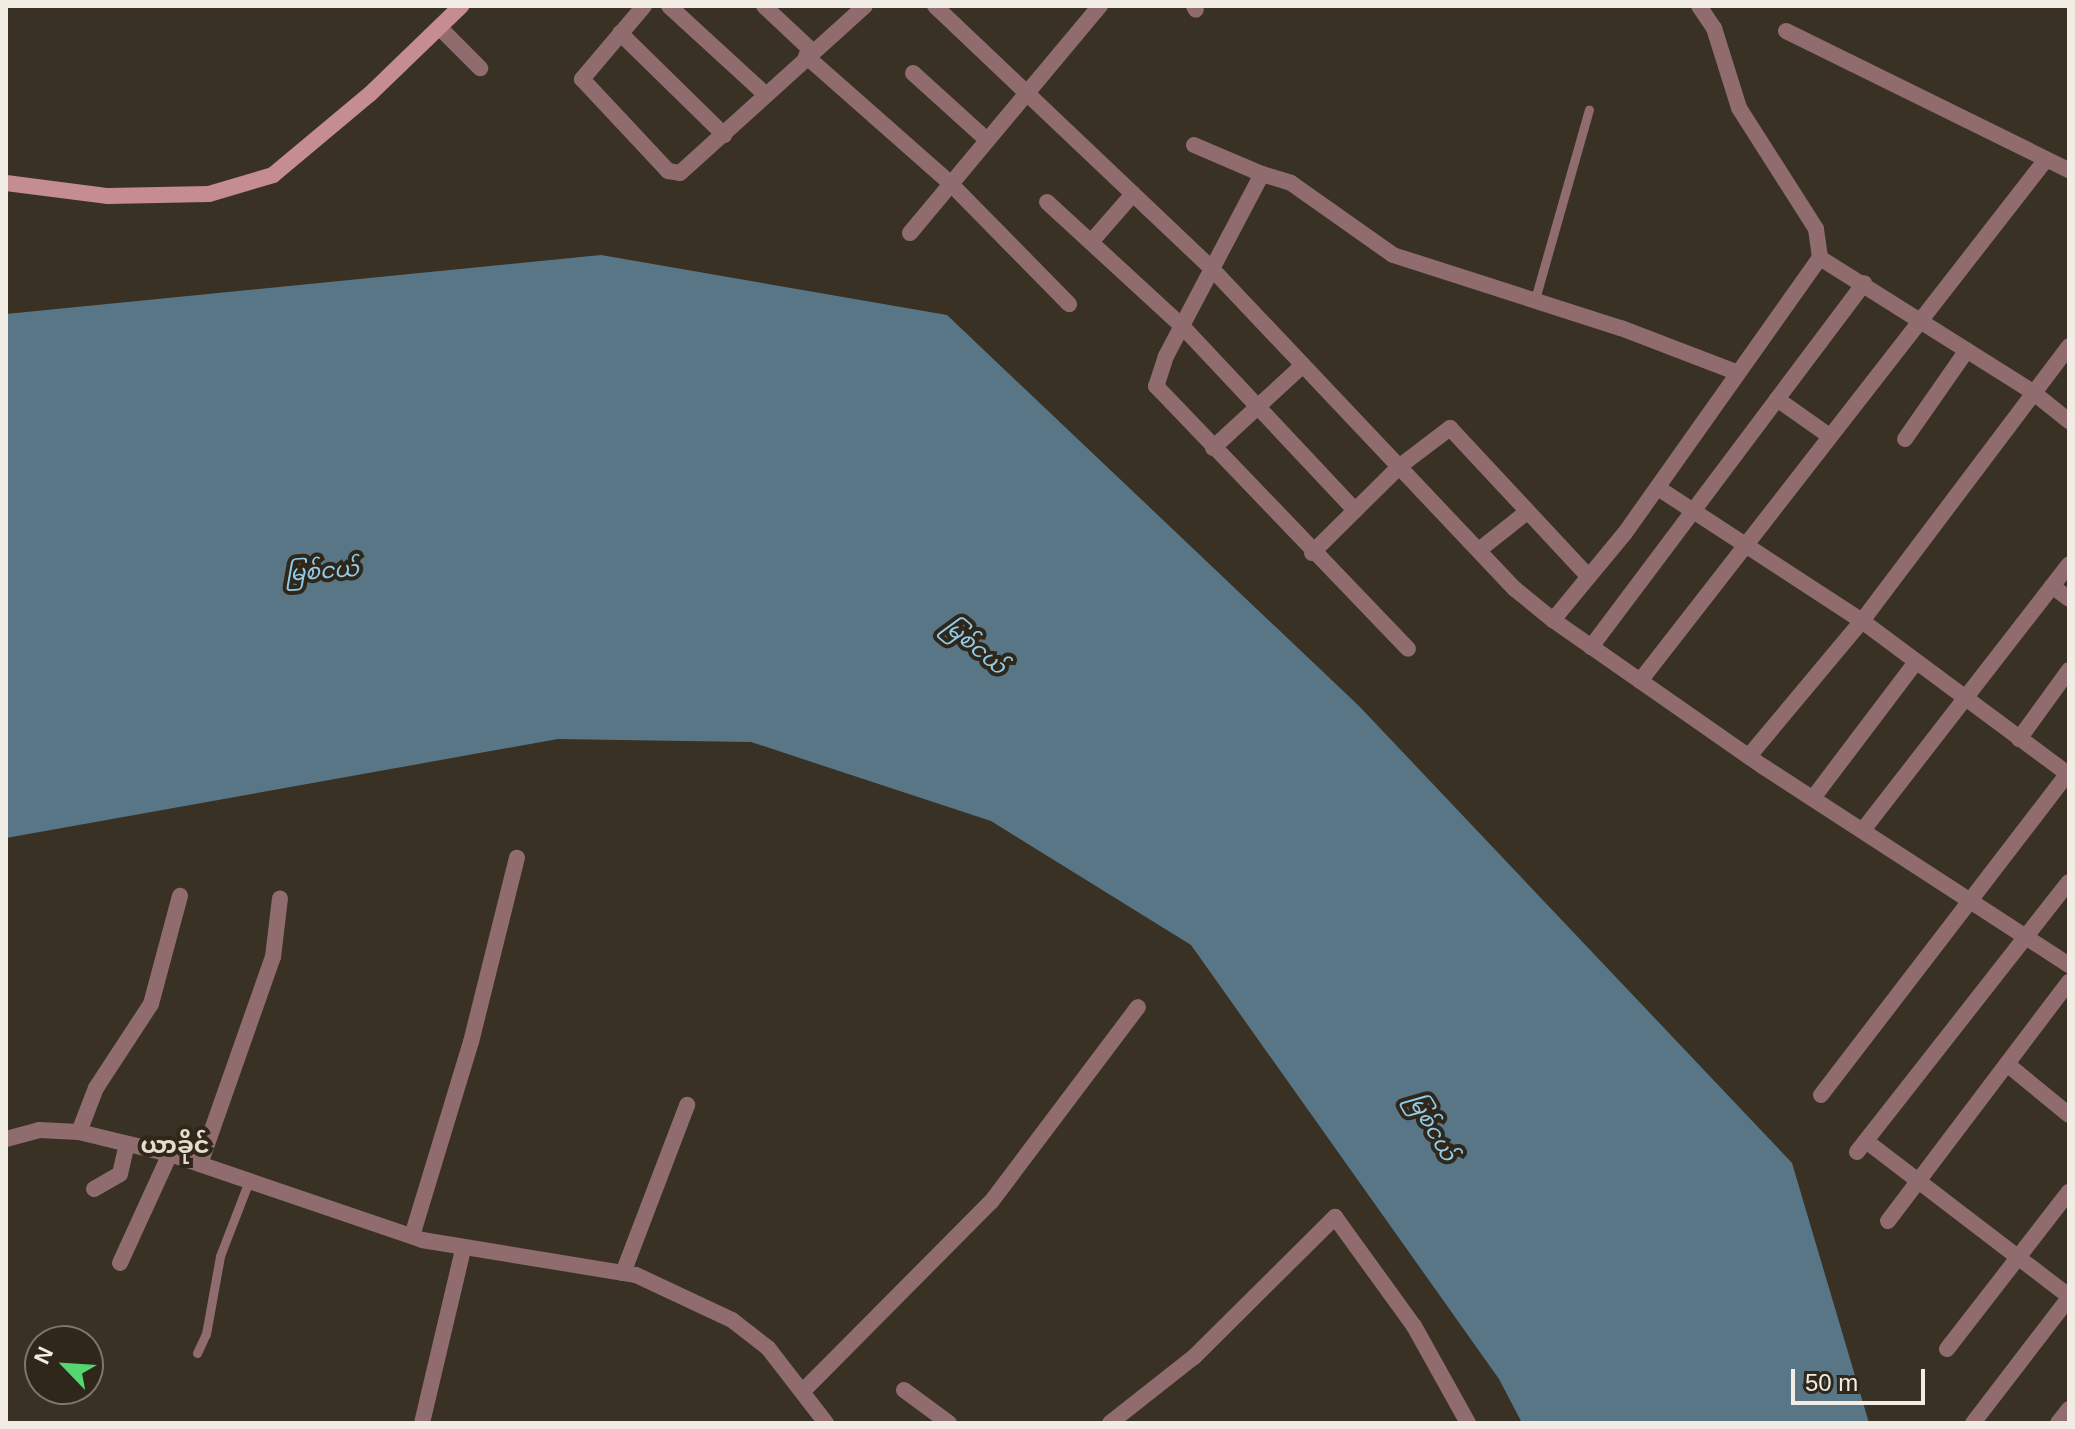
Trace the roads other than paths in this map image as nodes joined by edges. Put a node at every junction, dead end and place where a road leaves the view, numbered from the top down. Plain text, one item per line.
1 (461, 6) edge
2 (644, 6) edge
3 (669, 6) edge
4 (764, 6) edge
5 (935, 6) edge
6 (1100, 6) edge
7 (1699, 6) edge
8 (857, 9) edge
9 (440, 28) junction
10 (1786, 31) dead end
11 (620, 33) junction
12 (809, 54) junction
13 (480, 68) dead end
14 (913, 73) dead end
15 (1027, 93) junction
16 (765, 94) junction
17 (1589, 110) dead end
18 (724, 135) junction
19 (987, 140) junction
20 (1194, 145) dead end
21 (2044, 162) junction
22 (2069, 170) edge
23 (1262, 174) junction
24 (6, 183) edge
25 (950, 183) junction
26 (1133, 194) junction
27 (1047, 202) dead end
28 (910, 233) dead end
29 (1091, 242) junction
30 (1820, 258) junction
31 (1214, 271) junction
32 (1864, 283) junction
33 (1535, 299) junction
34 (1069, 304) dead end
35 (1918, 319) junction
36 (1182, 326) junction
37 (2069, 346) edge
38 (1967, 350) junction
39 (1303, 365) junction
40 (1738, 373) junction
41 (2034, 393) junction
42 (1777, 399) junction
43 (1260, 405) junction
44 (2069, 421) edge
45 (1828, 435) junction
46 (1905, 439) dead end
47 (1213, 448) junction
48 (1400, 466) junction
49 (1658, 488) junction
50 (1355, 510) junction
51 (1695, 510) junction
52 (1527, 512) junction
53 (1745, 544) junction
54 (1479, 550) junction
55 (1312, 553) junction
56 (2069, 564) edge
57 (1588, 576) junction
58 (2052, 586) junction
59 (2069, 599) edge
60 (1553, 620) junction
61 (1862, 621) junction
62 (1591, 647) junction
63 (1408, 649) dead end
64 (1915, 663) junction
65 (2069, 670) edge
66 (1640, 681) junction
67 (1966, 700) junction
68 (2019, 739) junction
69 (1749, 756) junction
70 (2069, 774) edge
71 (1813, 798) junction
72 (1863, 830) junction
73 (517, 858) dead end
74 (2069, 882) edge
75 (180, 896) dead end
76 (280, 898) dead end
77 (1973, 902) junction
78 (2028, 938) junction
79 (2069, 965) edge
80 (2069, 982) edge
81 (1138, 1007) dead end
82 (2007, 1064) junction
83 (1821, 1095) dead end
84 (687, 1105) dead end
85 (2069, 1115) edge
86 (79, 1132) junction
87 (11, 1138) edge
88 (127, 1144) junction
89 (170, 1154) junction
90 (6, 1156) edge
91 (200, 1164) junction
92 (249, 1181) junction
93 (1918, 1182) junction
94 (94, 1189) dead end
95 (2069, 1192) edge
96 (1888, 1221) dead end
97 (412, 1236) junction
98 (463, 1250) junction
99 (2018, 1258) junction
100 (120, 1263) dead end
101 (623, 1273) junction
102 (2069, 1297) edge
103 (1947, 1349) dead end
104 (197, 1353) dead end
105 (805, 1389) junction
106 (904, 1390) dead end
107 (2069, 1409) edge
108 (422, 1423) edge
109 (826, 1423) edge
110 (949, 1423) edge
111 (1110, 1423) edge
112 (1468, 1423) edge
113 (1973, 1423) edge
114 (2058, 1423) edge

1 - 9 street
2 - 11 street
3 - 16 street
4 - 12 street
5 - 15 street
6 - 15 street
7 - 30 street
8 - 12 street
9 - 13 street
9 - 24 street
10 - 21 street
11 - 18 street
11 - 18 street
12 - 16 street
12 - 25 street
14 - 19 street
15 - 19 street
15 - 26 street
16 - 18 street
17 - 33 lane
19 - 25 street
20 - 23 street
21 - 22 street
21 - 35 street
23 - 31 street
23 - 33 street
25 - 28 street
25 - 34 street
26 - 29 street
26 - 31 street
27 - 29 street
29 - 36 street
30 - 32 street
30 - 40 street
31 - 36 street
31 - 39 street
32 - 35 street
32 - 42 street
33 - 40 street
35 - 38 street
35 - 45 street
36 - 43 street
36 - 47 street
37 - 41 street
38 - 41 street
38 - 46 street
39 - 43 street
39 - 48 street
40 - 49 street
41 - 44 street
41 - 61 street
42 - 45 street
42 - 51 street
43 - 47 street
43 - 50 street
45 - 53 street
47 - 55 street
48 - 50 street
48 - 52 street
48 - 54 street
49 - 51 street
49 - 57 street
50 - 55 street
51 - 53 street
51 - 62 street
52 - 54 street
52 - 57 street
53 - 61 street
53 - 66 street
54 - 60 street
55 - 63 street
56 - 58 street
57 - 60 street
58 - 59 street
58 - 67 street
60 - 62 street
61 - 64 street
61 - 69 street
62 - 66 street
64 - 67 street
64 - 71 street
65 - 68 street
66 - 69 street
67 - 68 street
67 - 72 street
68 - 70 street
69 - 71 street
70 - 77 street
71 - 72 street
72 - 77 street
73 - 97 street
74 - 78 street
75 - 86 street
76 - 91 street
77 - 78 street
77 - 83 street
78 - 79 street
78 - 93 street
80 - 82 street
81 - 105 street
82 - 85 street
82 - 93 street
84 - 101 street
86 - 87 street
86 - 88 street
87 - 90 street
88 - 89 street
88 - 94 street
89 - 91 street
89 - 100 street
91 - 92 street
92 - 97 street
92 - 104 lane
93 - 96 street
93 - 99 street
95 - 99 street
97 - 98 street
98 - 101 street
98 - 108 street
99 - 102 street
99 - 103 street
101 - 105 street
102 - 113 street
105 - 109 street
106 - 110 street
107 - 114 street
111 - 112 street

